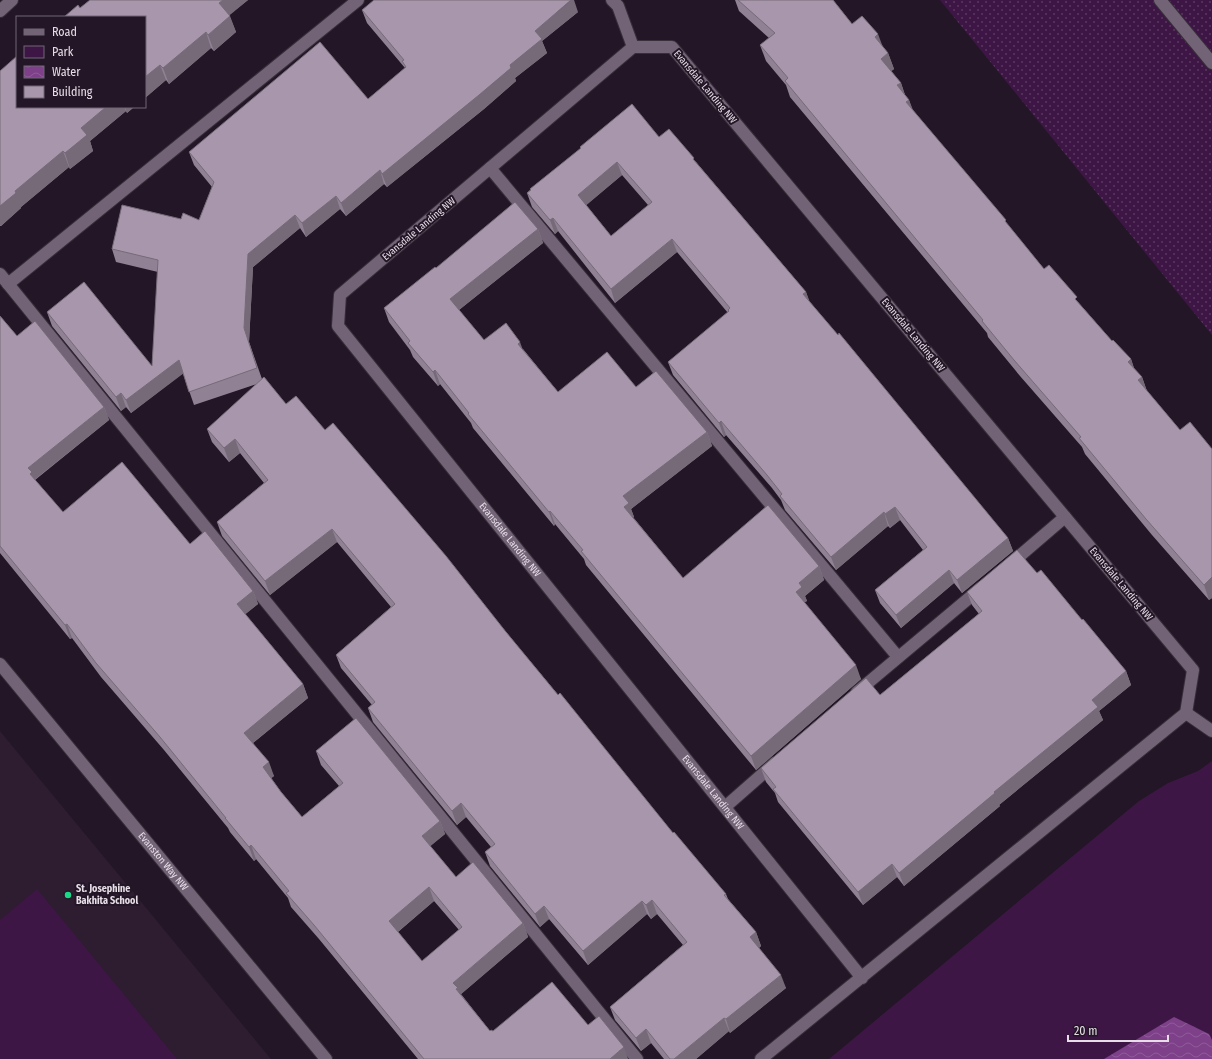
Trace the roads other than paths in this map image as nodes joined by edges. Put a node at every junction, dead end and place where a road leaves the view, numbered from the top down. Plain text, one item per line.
1 (12, 0) edge
2 (358, 0) edge
3 (612, 0) edge
4 (1160, 0) edge
5 (0, 11) edge
6 (633, 47) junction
7 (1212, 63) edge
8 (490, 168) junction
9 (0, 274) edge
10 (8, 284) junction
11 (1065, 517) junction
12 (999, 572) edge
13 (987, 582) edge
14 (898, 657) junction
15 (0, 664) edge
16 (850, 698) edge
17 (1186, 713) junction
18 (1212, 731) edge
19 (784, 755) edge
20 (725, 807) junction
21 (862, 978) junction
22 (326, 1059) edge
23 (637, 1059) edge
24 (761, 1059) edge

1 - 5 street
2 - 10 street
3 - 6 street
4 - 7 street
6 - 8 street, Evansdale Landing NW
6 - 11 street, Evansdale Landing NW
8 - 14 street
8 - 20 street, Evansdale Landing NW
9 - 10 street
10 - 23 street
11 - 12 street
11 - 17 street, Evansdale Landing NW
13 - 14 street
14 - 16 street
15 - 22 street, Evanston Way NW
17 - 18 street
17 - 21 street
19 - 20 street
20 - 21 street, Evansdale Landing NW
21 - 24 street

